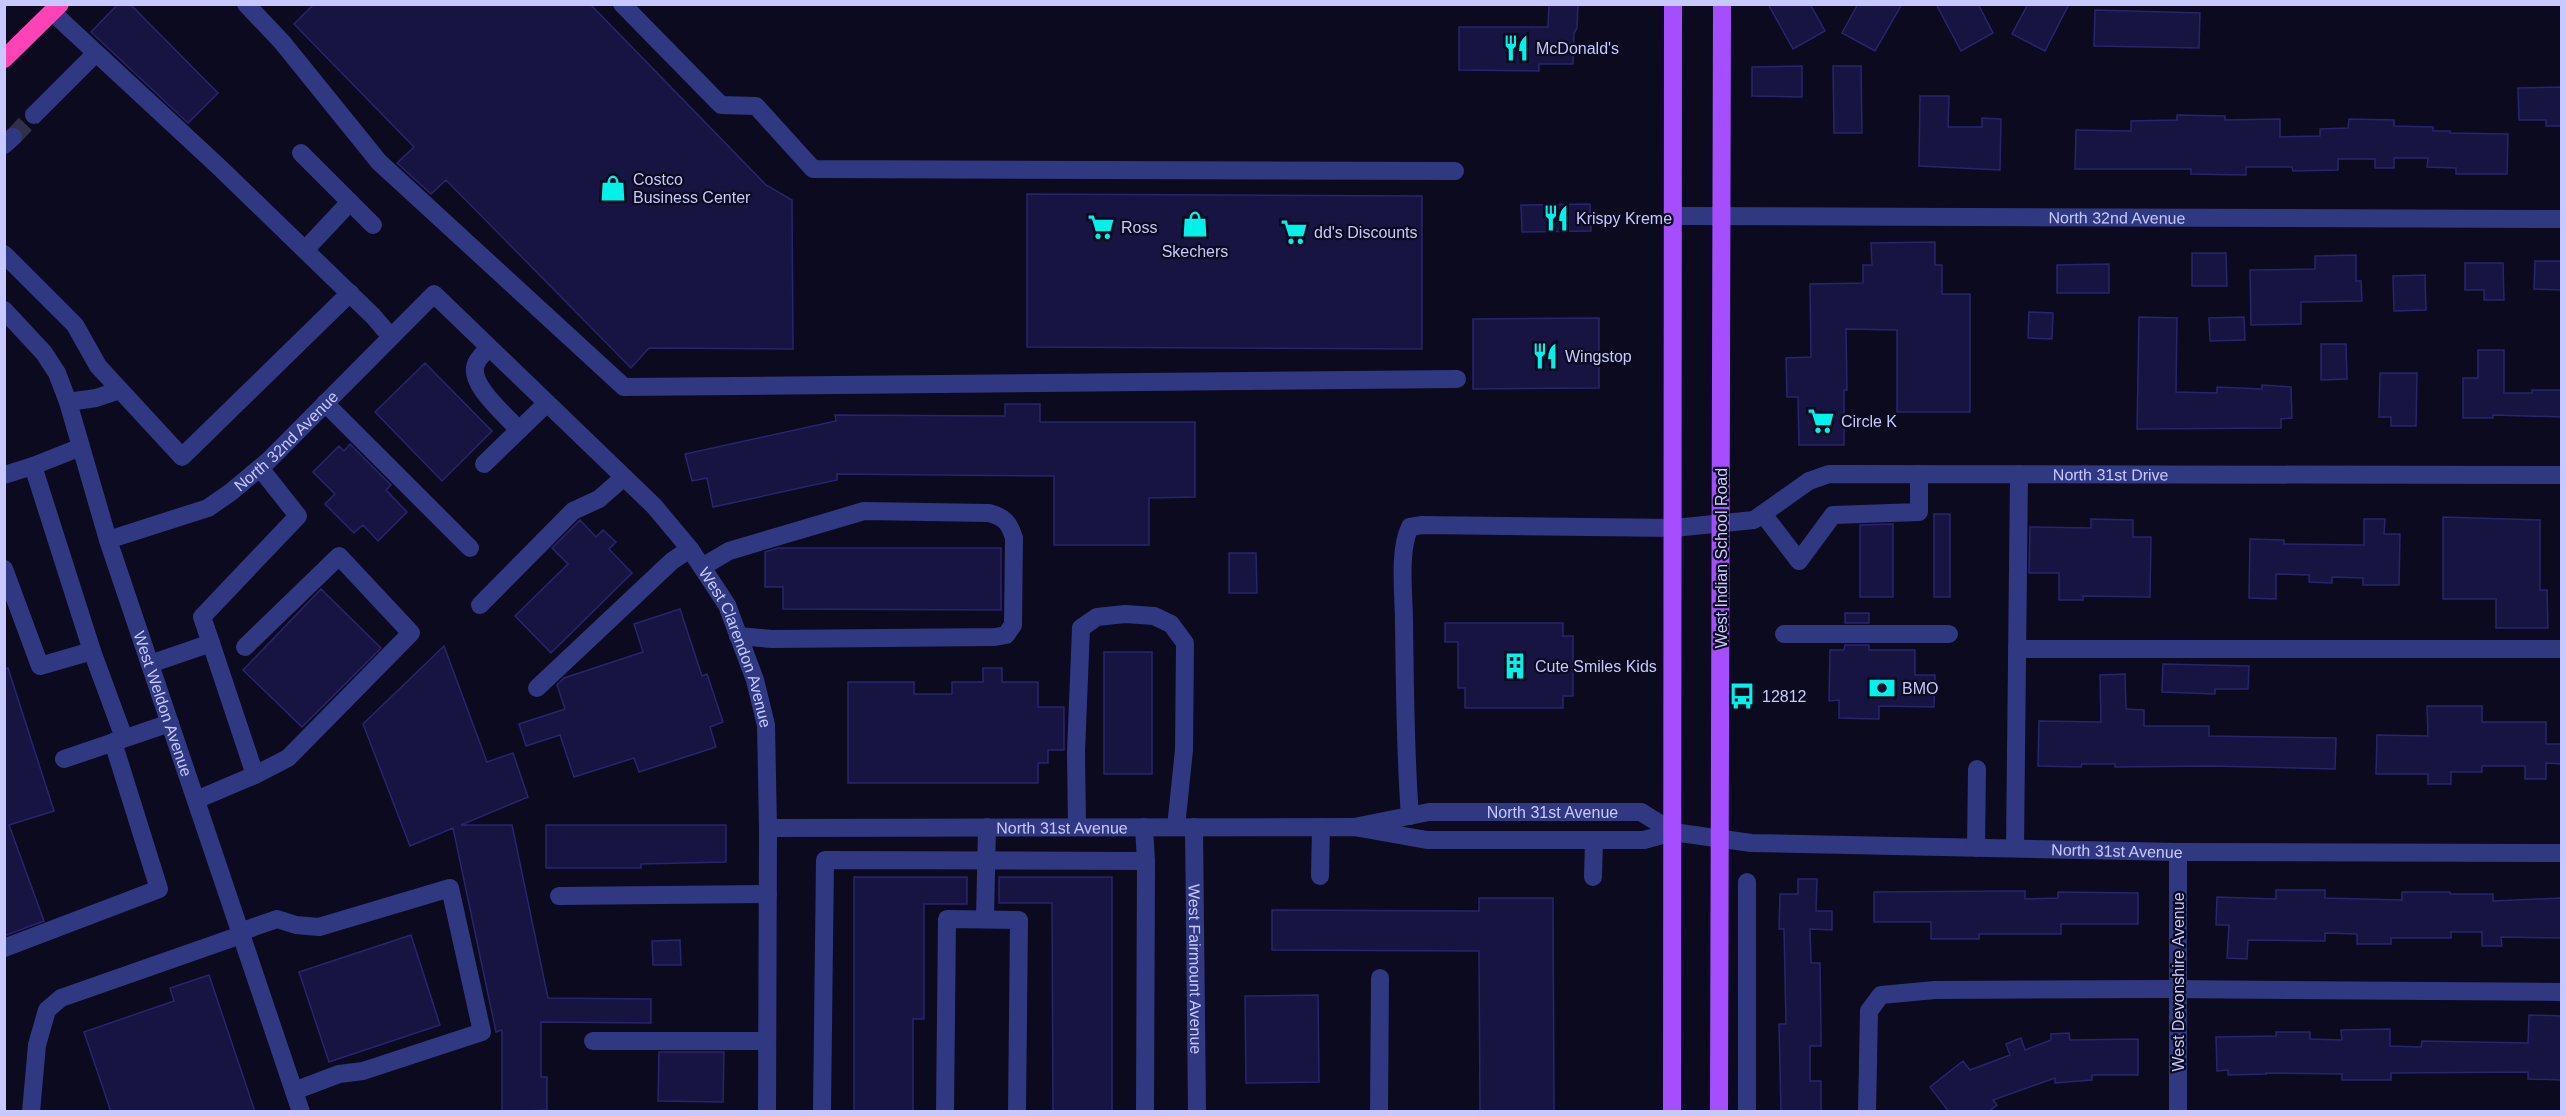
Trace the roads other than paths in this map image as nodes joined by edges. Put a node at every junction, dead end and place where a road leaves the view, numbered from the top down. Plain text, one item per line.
1 (246, 4) edge
2 (622, 4) edge
3 (1673, 4) edge
4 (1722, 4) edge
5 (56, 8) edge
6 (94, 54) junction
7 (4, 59) edge
8 (34, 115) tunnel mouth
9 (302, 153) dead end
10 (1455, 171) dead end
11 (350, 202) junction
12 (1673, 216) junction
13 (1721, 217) junction
14 (2562, 219) edge
15 (373, 225) dead end
16 (305, 250) junction
17 (4, 254) edge
18 (350, 293) junction
19 (434, 294) joint
20 (4, 310) edge
21 (391, 337) junction
22 (489, 348) junction
23 (1457, 379) dead end
24 (120, 390) junction
25 (68, 402) junction
26 (547, 403) junction
27 (325, 404) junction
28 (519, 429) junction
29 (81, 447) junction
30 (484, 464) dead end
31 (33, 466) junction
32 (260, 468) junction
33 (1919, 474) junction
34 (2019, 474) junction
35 (4, 475) edge
36 (2562, 475) edge
37 (624, 477) junction
38 (1763, 514) junction
39 (1721, 524) junction
40 (1674, 528) junction
41 (108, 540) junction
42 (470, 548) dead end
43 (690, 549) junction
44 (702, 567) junction
45 (4, 569) edge
46 (480, 605) dead end
47 (1784, 634) dead end
48 (1949, 634) dead end
49 (738, 636) junction
50 (211, 643) junction
51 (245, 647) dead end
52 (2017, 649) junction
53 (2562, 649) edge
54 (92, 651) junction
55 (150, 664) junction
56 (537, 688) dead end
57 (170, 723) junction
58 (118, 740) junction
59 (64, 759) dead end
60 (1977, 770) dead end
61 (255, 775) junction
62 (196, 800) junction
63 (1410, 816) junction
64 (987, 827) junction
65 (1077, 827) junction
66 (1144, 827) junction
67 (1185, 827) junction
68 (1321, 827) junction
69 (1354, 827) junction
70 (768, 828) junction
71 (838, 828) junction
72 (1673, 832) junction
73 (1721, 838) junction
74 (1594, 841) junction
75 (1976, 848) junction
76 (2014, 848) junction
77 (2178, 852) junction
78 (2562, 853) edge
79 (838, 860) junction
80 (986, 860) junction
81 (1146, 861) junction
82 (1320, 876) dead end
83 (1593, 877) dead end
84 (1747, 882) dead end
85 (768, 894) junction
86 (559, 896) dead end
87 (984, 919) junction
88 (241, 933) junction
89 (4, 948) edge
90 (1380, 978) dead end
91 (2179, 989) junction
92 (2562, 992) edge
93 (594, 1041) dead end
94 (767, 1041) junction
95 (294, 1090) junction
96 (31, 1112) edge
97 (301, 1112) edge
98 (767, 1112) edge
99 (822, 1112) edge
100 (945, 1112) edge
101 (1017, 1112) edge
102 (1144, 1112) edge
103 (1197, 1112) edge
104 (1379, 1112) edge
105 (1672, 1112) edge
106 (1719, 1112) edge
107 (1747, 1112) edge
108 (1867, 1112) edge
109 (2178, 1112) edge

1 - 23 street
2 - 10 street
3 - 12 main road
4 - 13 main road, West Indian School Road
5 - 6 street
5 - 7 highway
6 - 8 street
6 - 16 street
9 - 11 street
11 - 15 street
11 - 16 street
12 - 13 street, North 32nd Avenue
12 - 40 main road
13 - 14 street, North 32nd Avenue
13 - 39 main road, West Indian School Road
16 - 18 street
17 - 24 street
18 - 21 street
18 - 24 street
19 - 21 street, North 32nd Avenue
19 - 22 street, West Clarendon Avenue
20 - 25 street, West Weldon Avenue
21 - 27 street, North 32nd Avenue
22 - 26 street, West Clarendon Avenue
22 - 28 street
24 - 25 street
25 - 29 street, West Weldon Avenue
26 - 28 street
26 - 37 street, West Clarendon Avenue
27 - 32 street, North 32nd Avenue
27 - 42 street
28 - 30 street
29 - 31 street
29 - 41 street, West Weldon Avenue
31 - 35 street
31 - 54 street
32 - 41 street, North 32nd Avenue
32 - 50 street
33 - 34 street, North 31st Drive
33 - 38 street, North 31st Drive
33 - 38 street
34 - 36 street, North 31st Drive
34 - 52 street
37 - 43 street, West Clarendon Avenue
37 - 46 street
38 - 39 street, North 31st Drive
39 - 40 street, North 31st Drive
39 - 73 main road, West Indian School Road
40 - 63 street, North 31st Drive
40 - 72 main road
41 - 55 street, West Weldon Avenue
43 - 44 street, West Clarendon Avenue
43 - 56 street
44 - 49 street, West Clarendon Avenue
44 - 49 street
45 - 54 street
47 - 48 street
49 - 70 street, West Clarendon Avenue
50 - 55 street
50 - 61 street
51 - 61 street
52 - 53 street
52 - 76 street
54 - 58 street
55 - 57 street, West Weldon Avenue
57 - 58 street
57 - 62 street, West Weldon Avenue
58 - 59 street
58 - 89 street
60 - 75 street
61 - 62 street
62 - 88 street, West Weldon Avenue
63 - 69 street, North 31st Avenue
63 - 72 street, North 31st Avenue
64 - 65 street, North 31st Avenue
64 - 71 street, North 31st Avenue
64 - 80 street
65 - 66 street, North 31st Avenue
65 - 67 street, West Fairmount Avenue
66 - 67 street, North 31st Avenue
66 - 81 street
67 - 68 street, North 31st Avenue
67 - 103 street, West Fairmount Avenue
68 - 69 street, North 31st Avenue
68 - 82 street
69 - 74 street, North 31st Avenue
70 - 71 street, North 31st Avenue
70 - 85 street, West Clarendon Avenue
71 - 79 street
72 - 73 street, North 31st Avenue
72 - 74 street, North 31st Avenue
72 - 105 main road
73 - 75 street, North 31st Avenue
73 - 106 main road, West Indian School Road
74 - 83 street
75 - 76 street, North 31st Avenue
76 - 77 street, North 31st Avenue
77 - 78 street, North 31st Avenue
77 - 91 street, West Devonshire Avenue
79 - 80 street
79 - 99 street
80 - 81 street
80 - 87 street
81 - 102 street
84 - 107 street
85 - 86 street
85 - 94 street, West Clarendon Avenue
87 - 100 street
87 - 101 street
88 - 95 street, West Weldon Avenue
88 - 95 street
88 - 96 street
90 - 104 street
91 - 92 street
91 - 108 street
91 - 109 street, West Devonshire Avenue
93 - 94 street
94 - 98 street, West Clarendon Avenue
95 - 97 street, West Weldon Avenue

